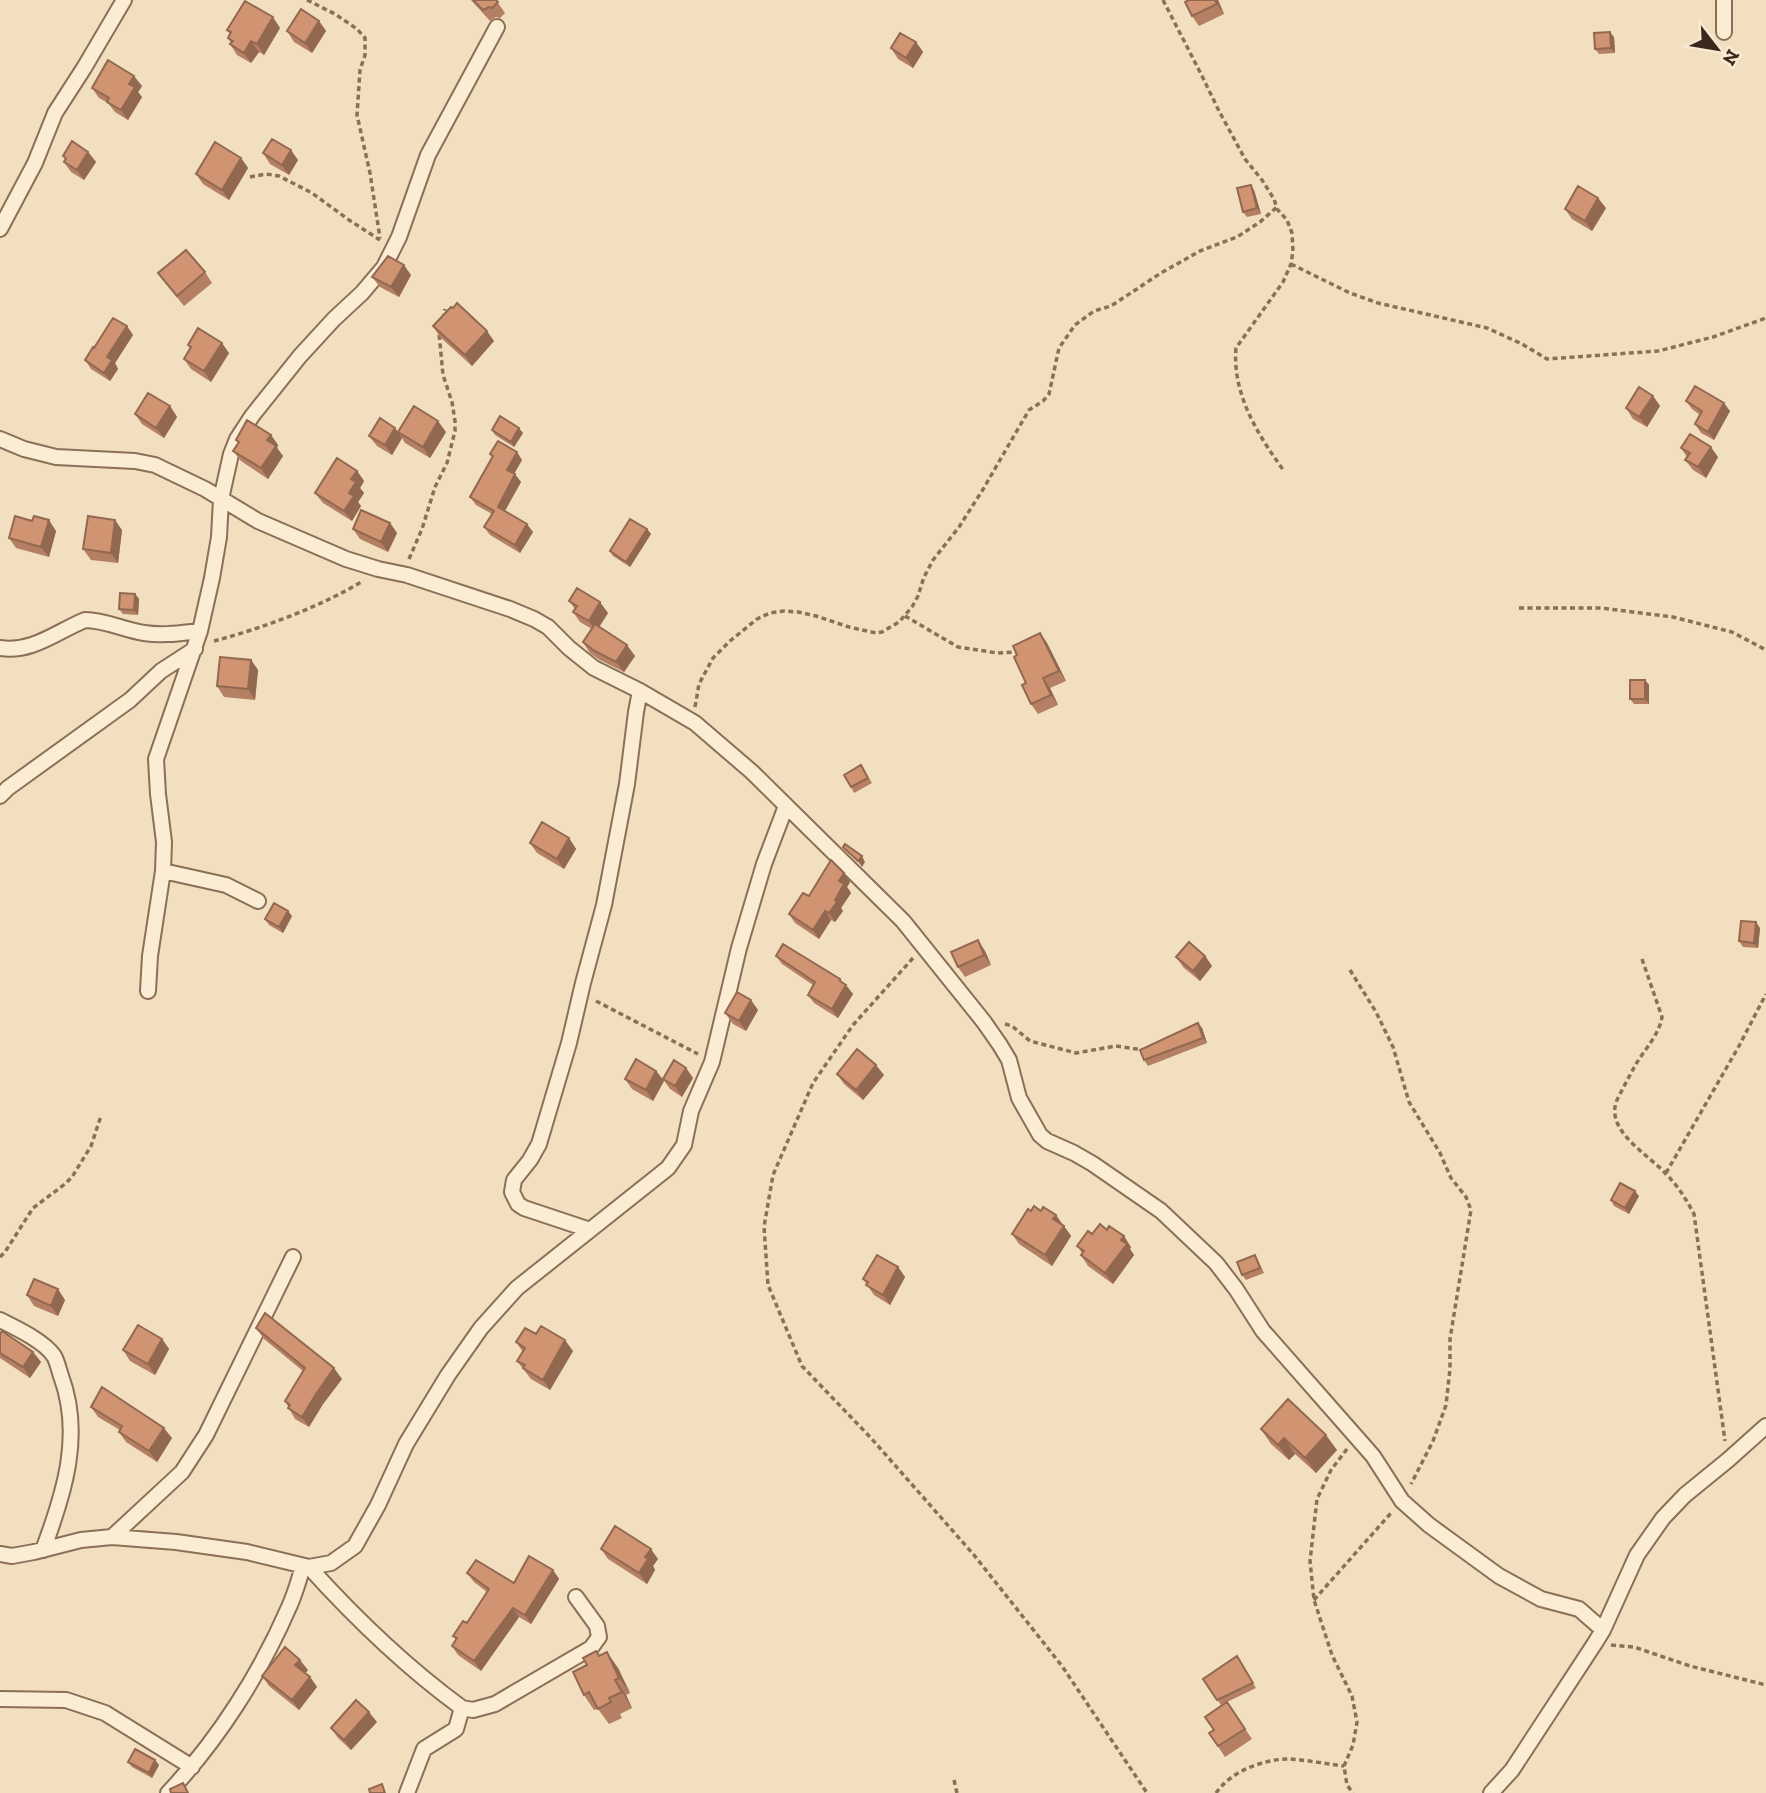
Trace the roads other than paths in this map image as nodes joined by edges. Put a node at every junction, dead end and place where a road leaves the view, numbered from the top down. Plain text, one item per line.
1 (124, 0) edge
2 (1724, 0) edge
3 (498, 27) dead end
4 (1724, 32) dead end
5 (0, 229) edge
6 (0, 439) edge
7 (221, 499) junction
8 (200, 631) junction
9 (0, 648) edge
10 (195, 649) junction
11 (640, 691) junction
12 (0, 796) edge
13 (786, 806) junction
14 (163, 871) junction
15 (258, 901) dead end
16 (148, 991) dead end
17 (590, 1230) junction
18 (293, 1258) dead end
19 (0, 1320) edge
20 (1766, 1426) edge
21 (112, 1537) junction
22 (43, 1550) junction
23 (0, 1554) edge
24 (306, 1567) junction
25 (576, 1597) dead end
26 (1599, 1637) junction
27 (0, 1699) edge
28 (462, 1708) junction
29 (192, 1767) junction
30 (167, 1793) edge
31 (407, 1793) edge
32 (1491, 1793) edge

1 - 5 street
2 - 4 street
3 - 7 street
6 - 7 street
7 - 8 street
7 - 11 street
8 - 9 street
8 - 10 street
10 - 12 street
10 - 14 street
11 - 13 street
11 - 17 street
13 - 17 street
13 - 26 street
14 - 15 street
14 - 16 street
17 - 24 street
18 - 21 street
19 - 22 street
20 - 26 street
21 - 22 street
21 - 24 street
22 - 23 street
24 - 28 street
24 - 29 street
25 - 28 street
26 - 32 street
27 - 29 street
28 - 31 street
29 - 30 street

